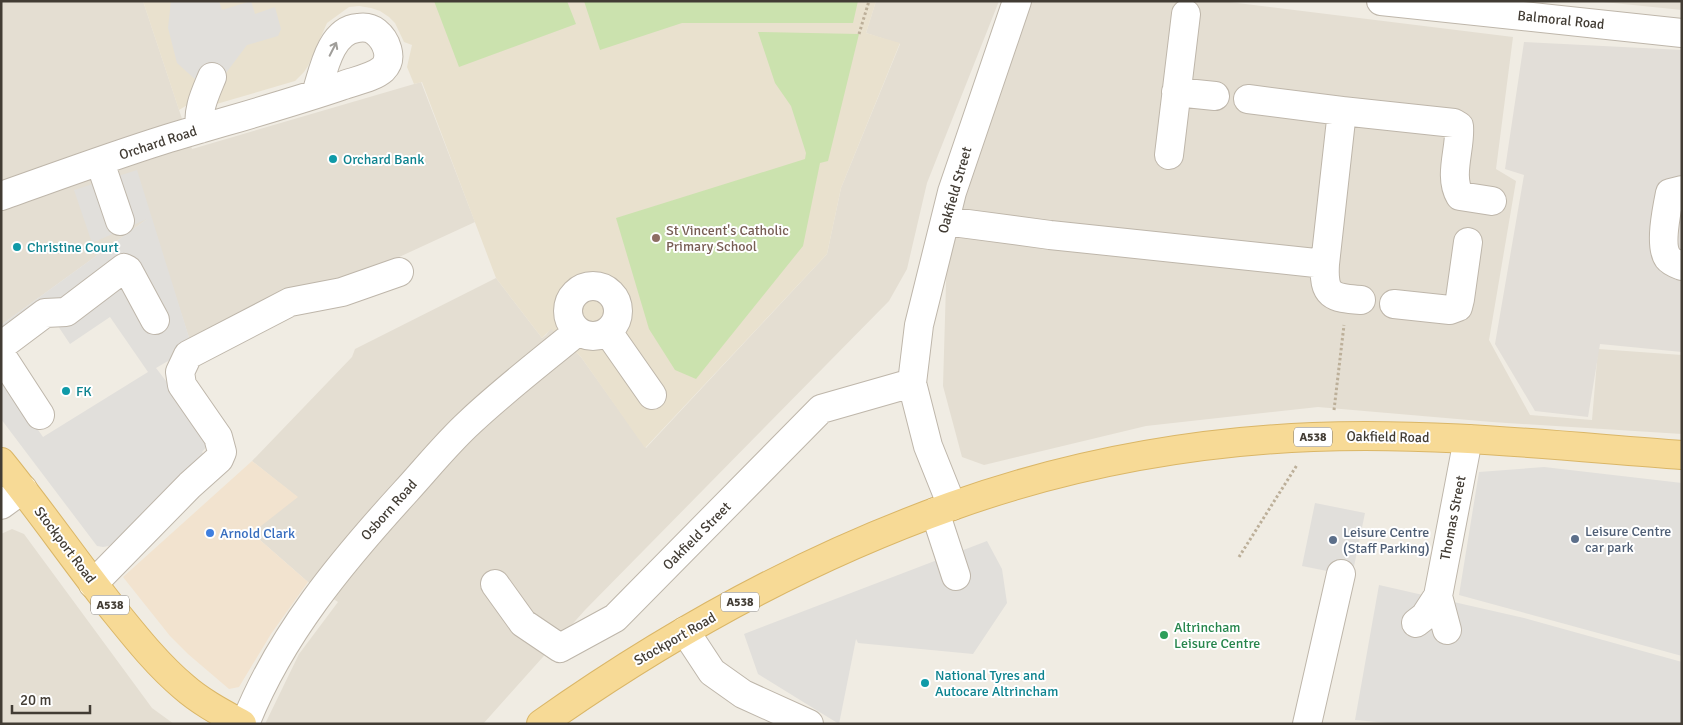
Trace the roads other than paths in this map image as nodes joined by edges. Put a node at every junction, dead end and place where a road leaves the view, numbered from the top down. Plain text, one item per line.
1 (1017, 1) edge
2 (1381, 1) edge
3 (1186, 14) dead end
4 (1682, 33) edge
5 (212, 77) dead end
6 (1176, 92) junction
7 (316, 94) dead end
8 (1215, 96) dead end
9 (1248, 100) dead end
10 (1342, 111) junction
11 (200, 129) junction
12 (1169, 155) dead end
13 (100, 162) junction
14 (1682, 190) edge
15 (1, 196) edge
16 (1492, 201) dead end
17 (120, 221) dead end
18 (945, 221) junction
19 (1468, 242) dead end
20 (1325, 264) junction
21 (1682, 266) edge
22 (399, 272) dead end
23 (1354, 299) road end
24 (1394, 304) dead end
25 (155, 320) dead end
26 (578, 332) junction
27 (608, 332) junction
28 (1, 346) edge
29 (1, 355) edge
30 (912, 383) junction
31 (652, 395) dead end
32 (40, 416) dead end
33 (1468, 439) junction
34 (1682, 455) edge
35 (1, 462) edge
36 (23, 489) junction
37 (1, 505) edge
38 (943, 509) junction
39 (1341, 574) dead end
40 (956, 576) dead end
41 (93, 584) junction
42 (494, 584) dead end
43 (1438, 596) junction
44 (1416, 622) dead end
45 (1447, 630) dead end
46 (685, 631) junction
47 (769, 716) edge
48 (244, 724) edge
49 (541, 724) edge
50 (809, 724) edge
51 (1307, 724) edge

1 - 18 street, Oakfield Street
2 - 4 street, Balmoral Road
3 - 6 street
5 - 11 street
6 - 8 street
6 - 12 street
7 - 11 street, Orchard Road
9 - 10 street
10 - 16 street
10 - 20 street
11 - 13 street, Orchard Road
13 - 15 street, Orchard Road
13 - 17 street
14 - 21 street
18 - 20 street
18 - 30 street, Oakfield Street
19 - 24 street
20 - 23 street
22 - 41 street
25 - 28 street
26 - 27 street
26 - 27 street
26 - 48 street, Osborn Road
27 - 31 street
29 - 32 street
30 - 38 street, Oakfield Street
30 - 42 street, Oakfield Street
33 - 34 main road, Oakfield Road / A538
33 - 38 main road, Oakfield Road / A538
33 - 43 street, Thomas Street
35 - 36 main road, Stockport Road / A538
36 - 37 street
36 - 41 main road, Stockport Road / A538
38 - 40 street, Oakfield Street
38 - 46 main road, Stockport Road / A538
39 - 51 street
41 - 48 main road, Stockport Road / A538
43 - 44 street, Thomas Street
43 - 45 street, Thomas Street
46 - 47 street
46 - 49 main road, Stockport Road / A538
47 - 50 street

